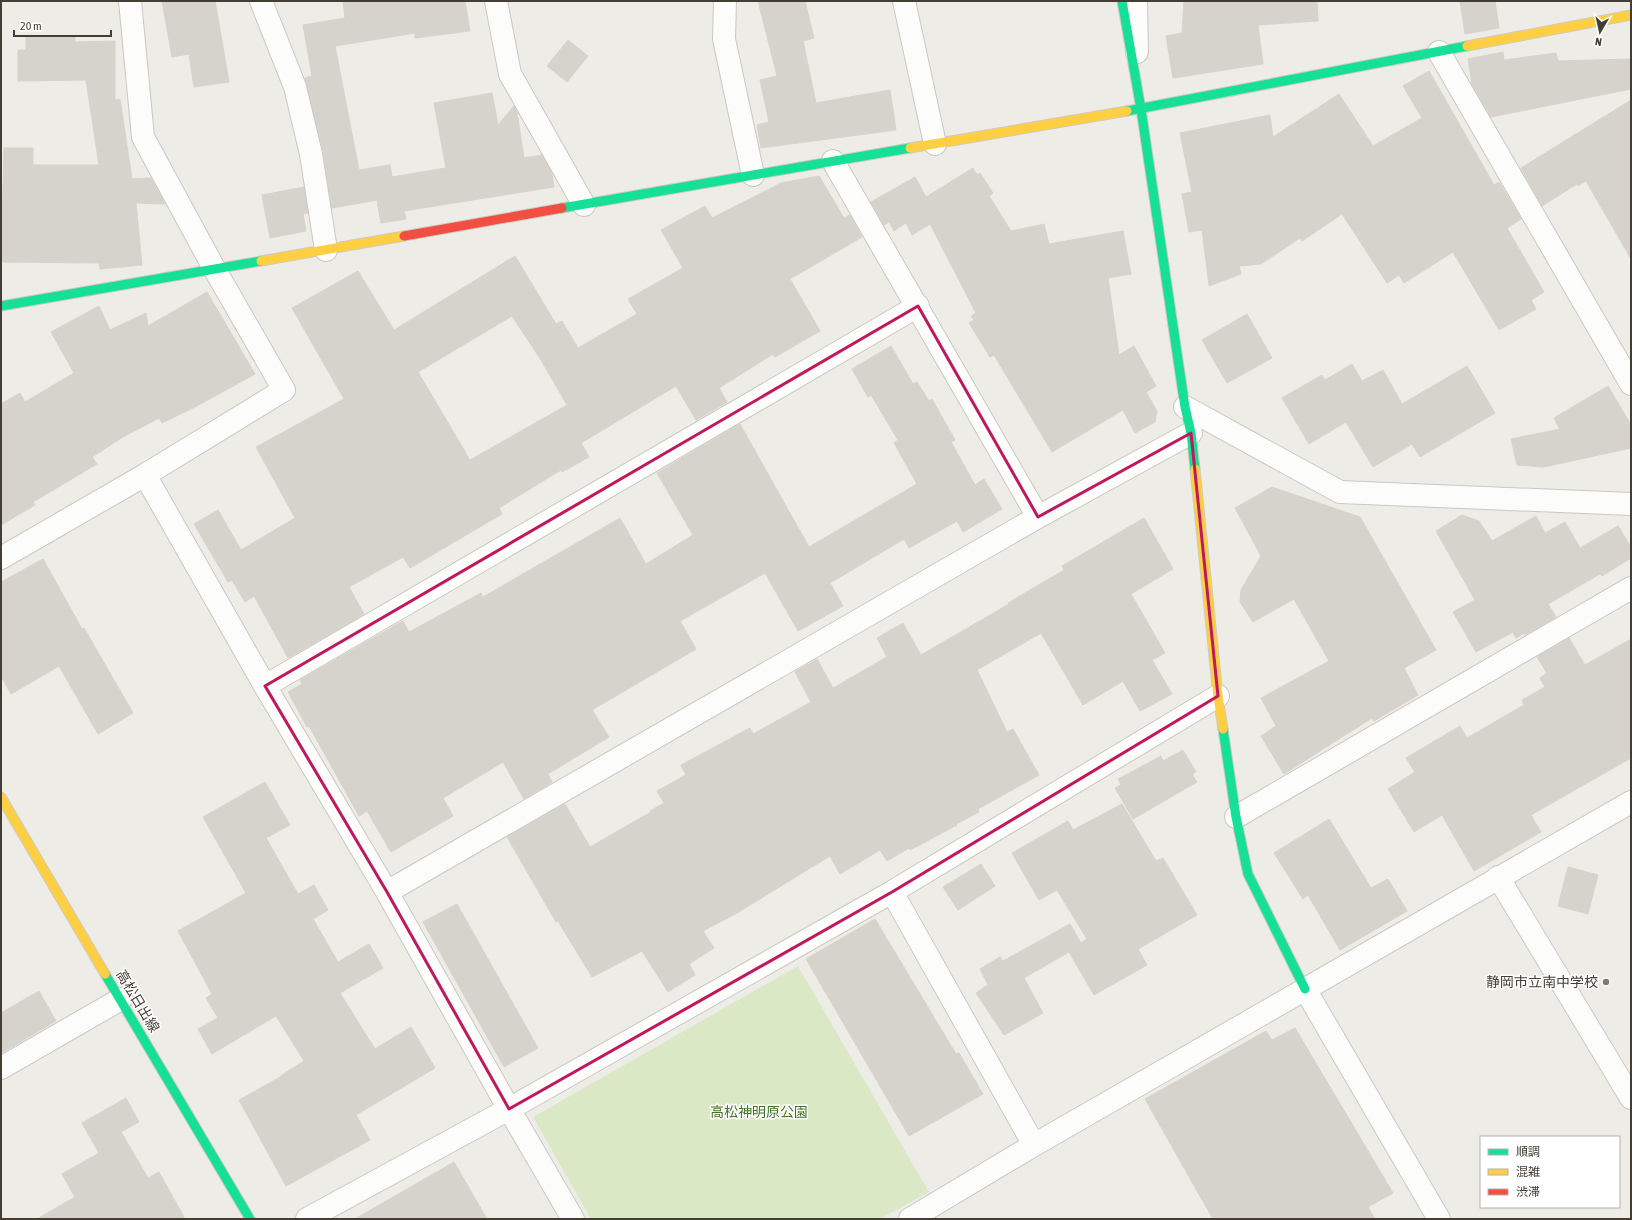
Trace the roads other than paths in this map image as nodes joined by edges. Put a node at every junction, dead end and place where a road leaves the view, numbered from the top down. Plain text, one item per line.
1 (130, 1) edge
2 (261, 1) edge
3 (496, 1) edge
4 (725, 1) edge
5 (904, 1) edge
6 (1122, 1) edge
7 (1136, 1) edge
8 (1631, 15) edge
9 (1439, 52) junction
10 (1137, 84) junction
11 (1141, 109) junction
12 (935, 144) junction
13 (833, 161) junction
14 (753, 175) junction
15 (584, 205) junction
16 (326, 250) junction
17 (215, 270) junction
18 (1, 306) edge
19 (918, 306) junction
20 (1631, 384) edge
21 (1185, 407) junction
22 (1191, 433) junction
23 (145, 475) junction
24 (1631, 504) edge
25 (1038, 517) junction
26 (1, 558) edge
27 (1631, 588) edge
28 (265, 686) junction
29 (1218, 696) junction
30 (1, 797) edge
31 (1631, 802) edge
32 (1236, 817) junction
33 (1498, 878) junction
34 (388, 892) junction
35 (892, 892) junction
36 (1305, 988) junction
37 (120, 999) junction
38 (1, 1068) edge
39 (1631, 1098) edge
40 (509, 1109) junction
41 (1034, 1144) junction
42 (1433, 1217) edge
43 (250, 1219) edge
44 (307, 1219) edge
45 (573, 1219) edge
46 (910, 1219) edge

1 - 17 street
2 - 16 street
3 - 15 street
4 - 14 street
5 - 12 street
6 - 10 street
7 - 10 street
8 - 9 street
9 - 11 street
9 - 20 street
10 - 11 street
11 - 12 street
11 - 21 street
12 - 13 street
13 - 14 street
13 - 19 street
14 - 15 street
15 - 16 street
16 - 17 street
17 - 18 street
17 - 23 street
19 - 25 street
19 - 28 street
21 - 22 street
21 - 24 street
22 - 25 street
22 - 29 street
23 - 26 street
23 - 28 street
25 - 34 street
27 - 32 street
28 - 34 street
29 - 32 street
29 - 35 street
30 - 37 street, 高松日出線
31 - 33 street
32 - 36 street
33 - 36 street
33 - 39 street
34 - 40 street
35 - 40 street
35 - 41 street
36 - 41 street
36 - 42 street
37 - 38 street
37 - 43 street, 高松日出線
40 - 44 street
40 - 45 street
41 - 46 street

